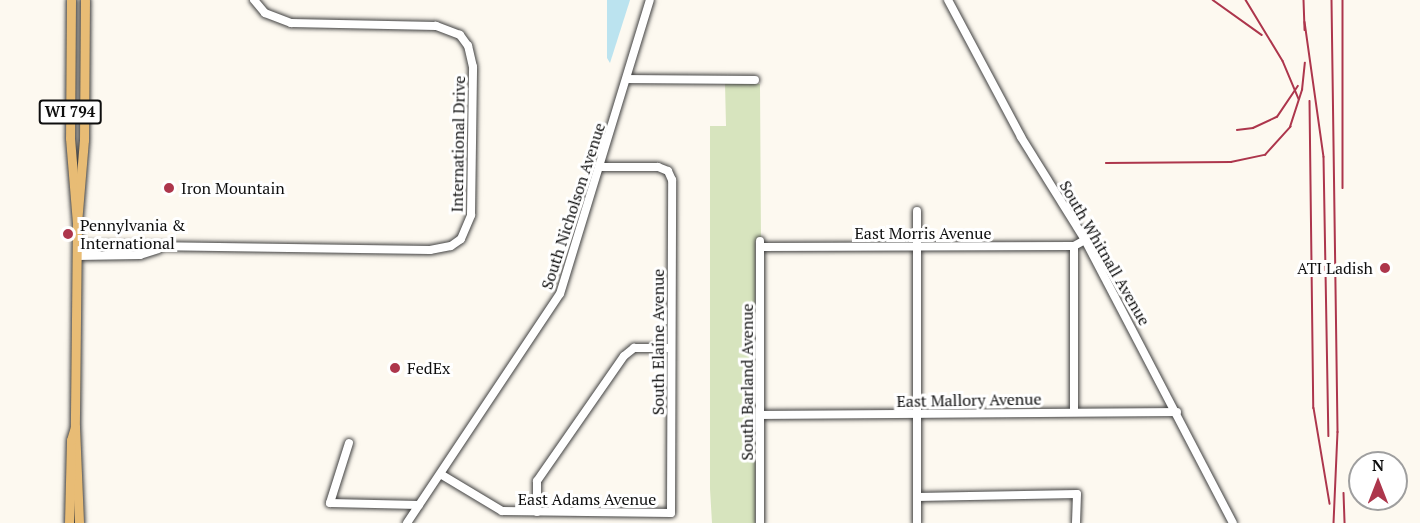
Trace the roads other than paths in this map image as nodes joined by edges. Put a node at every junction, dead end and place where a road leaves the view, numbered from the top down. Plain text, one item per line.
1 (70, 0) edge
2 (85, 0) edge
3 (254, 0) edge
4 (650, 0) edge
5 (948, 0) edge
6 (627, 79) junction
7 (755, 80) dead end
8 (601, 167) junction
9 (917, 211) dead end
10 (77, 223) junction
11 (1085, 240) junction
12 (760, 244) joint
13 (76, 245) junction
14 (1074, 246) junction
15 (917, 247) junction
16 (159, 249) junction
17 (76, 256) junction
18 (671, 348) junction
19 (1074, 412) junction
20 (1177, 412) junction
21 (917, 414) junction
22 (760, 415) junction
23 (75, 427) junction
24 (349, 443) dead end
25 (442, 475) junction
26 (917, 497) junction
27 (418, 505) junction
28 (537, 513) junction
29 (671, 513) joint
30 (69, 523) edge
31 (80, 523) edge
32 (407, 523) edge
33 (760, 523) edge
34 (917, 523) edge
35 (1076, 523) edge
36 (1233, 523) edge

1 - 10 main road, WI 794
2 - 10 main road, WI 794
3 - 16 street, International Drive
4 - 6 street, South Nicholson Avenue
5 - 11 street, South Whitnall Avenue
6 - 7 street
6 - 8 street, South Nicholson Avenue
8 - 18 street, South Elaine Avenue
8 - 25 street, South Nicholson Avenue
9 - 15 street
10 - 13 main road, WI 794
11 - 14 street, East Morris Avenue
11 - 20 street, South Whitnall Avenue
12 - 15 street, East Morris Avenue
12 - 22 street, South Barland Avenue
13 - 16 street, International Drive
13 - 17 main road, WI 794
14 - 15 street, East Morris Avenue
14 - 19 street
15 - 21 street
16 - 17 street, International Drive
17 - 23 main road, WI 794
18 - 28 street
18 - 29 street, South Elaine Avenue
19 - 20 street, East Mallory Avenue
19 - 21 street, East Mallory Avenue
20 - 36 street, South Whitnall Avenue
21 - 22 street, East Mallory Avenue
21 - 26 street
22 - 33 street, South Barland Avenue
23 - 30 main road, WI 794
23 - 31 main road, WI 794
24 - 27 street
25 - 27 street, South Nicholson Avenue
25 - 28 street, East Adams Avenue
26 - 34 street
26 - 35 street
27 - 32 street, South Nicholson Avenue
28 - 29 street, East Adams Avenue

